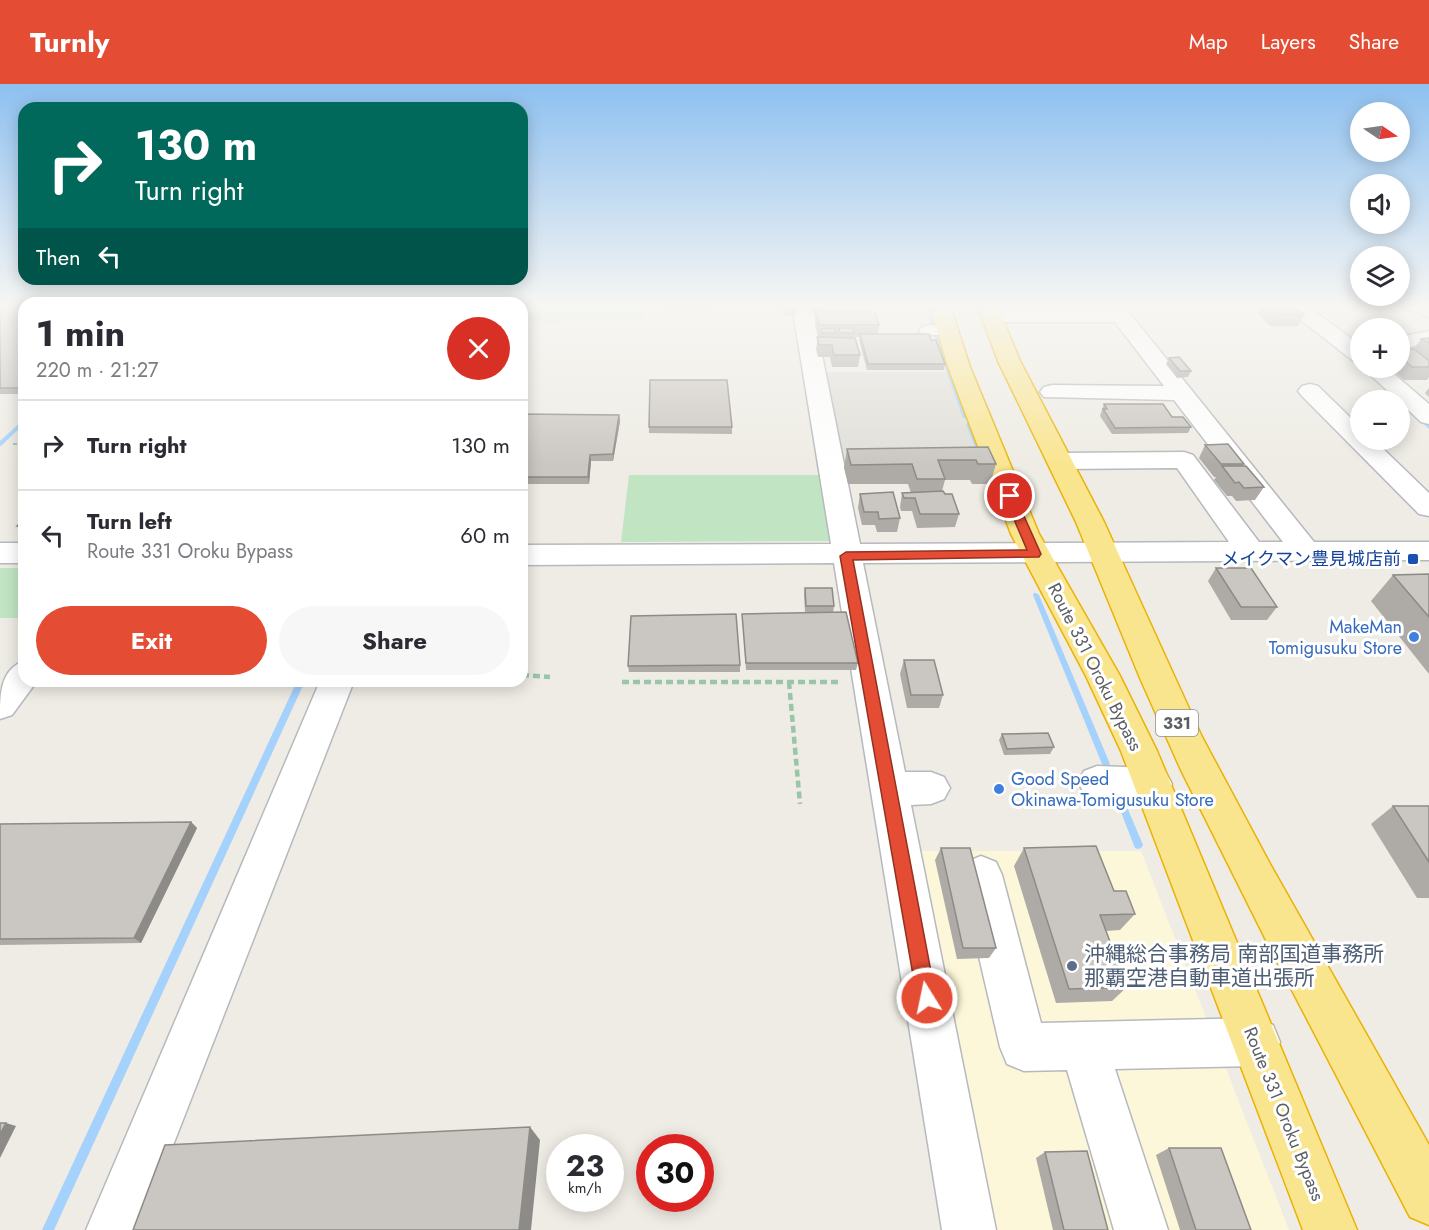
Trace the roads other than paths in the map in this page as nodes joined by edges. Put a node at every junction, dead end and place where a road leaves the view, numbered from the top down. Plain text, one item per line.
1 (811, 358) edge
2 (950, 358) edge
3 (1011, 358) edge
4 (1153, 358) edge
5 (1386, 378) edge
6 (1310, 391) dead end
7 (1052, 392) dead end
8 (1180, 393) junction
9 (1429, 417) edge
10 (1060, 461) junction
11 (1429, 508) edge
12 (1429, 551) edge
13 (1306, 552) junction
14 (0, 553) edge
15 (18, 553) edge
16 (1252, 553) junction
17 (1035, 554) junction
18 (1103, 554) junction
19 (528, 555) edge
20 (846, 556) junction
21 (18, 682) edge
22 (335, 687) edge
23 (0, 705) edge
24 (1097, 782) dead end
25 (1153, 784) junction
26 (932, 788) dead end
27 (889, 789) junction
28 (981, 875) dead end
29 (1256, 1042) junction
30 (1084, 1046) junction
31 (1429, 1198) edge
32 (113, 1230) edge
33 (969, 1230) edge
34 (1141, 1230) edge
35 (1330, 1230) edge

1 - 20 street
2 - 17 highway, Route 331 Oroku Bypass / 331
3 - 10 highway, 331
4 - 8 street
5 - 9 street
6 - 11 street
7 - 8 street
8 - 13 street
10 - 16 street
10 - 18 highway, 331
12 - 13 street
13 - 16 street
14 - 15 street
16 - 18 street
17 - 18 street
17 - 20 street
17 - 25 highway, Route 331 Oroku Bypass / 331
18 - 31 highway, 331
19 - 20 street
20 - 27 street
21 - 23 street
22 - 32 street
24 - 25 street
25 - 29 highway, Route 331 Oroku Bypass / 331
26 - 27 street
27 - 33 street
28 - 30 street
29 - 30 street
29 - 35 highway, Route 331 Oroku Bypass / 331
30 - 34 street

